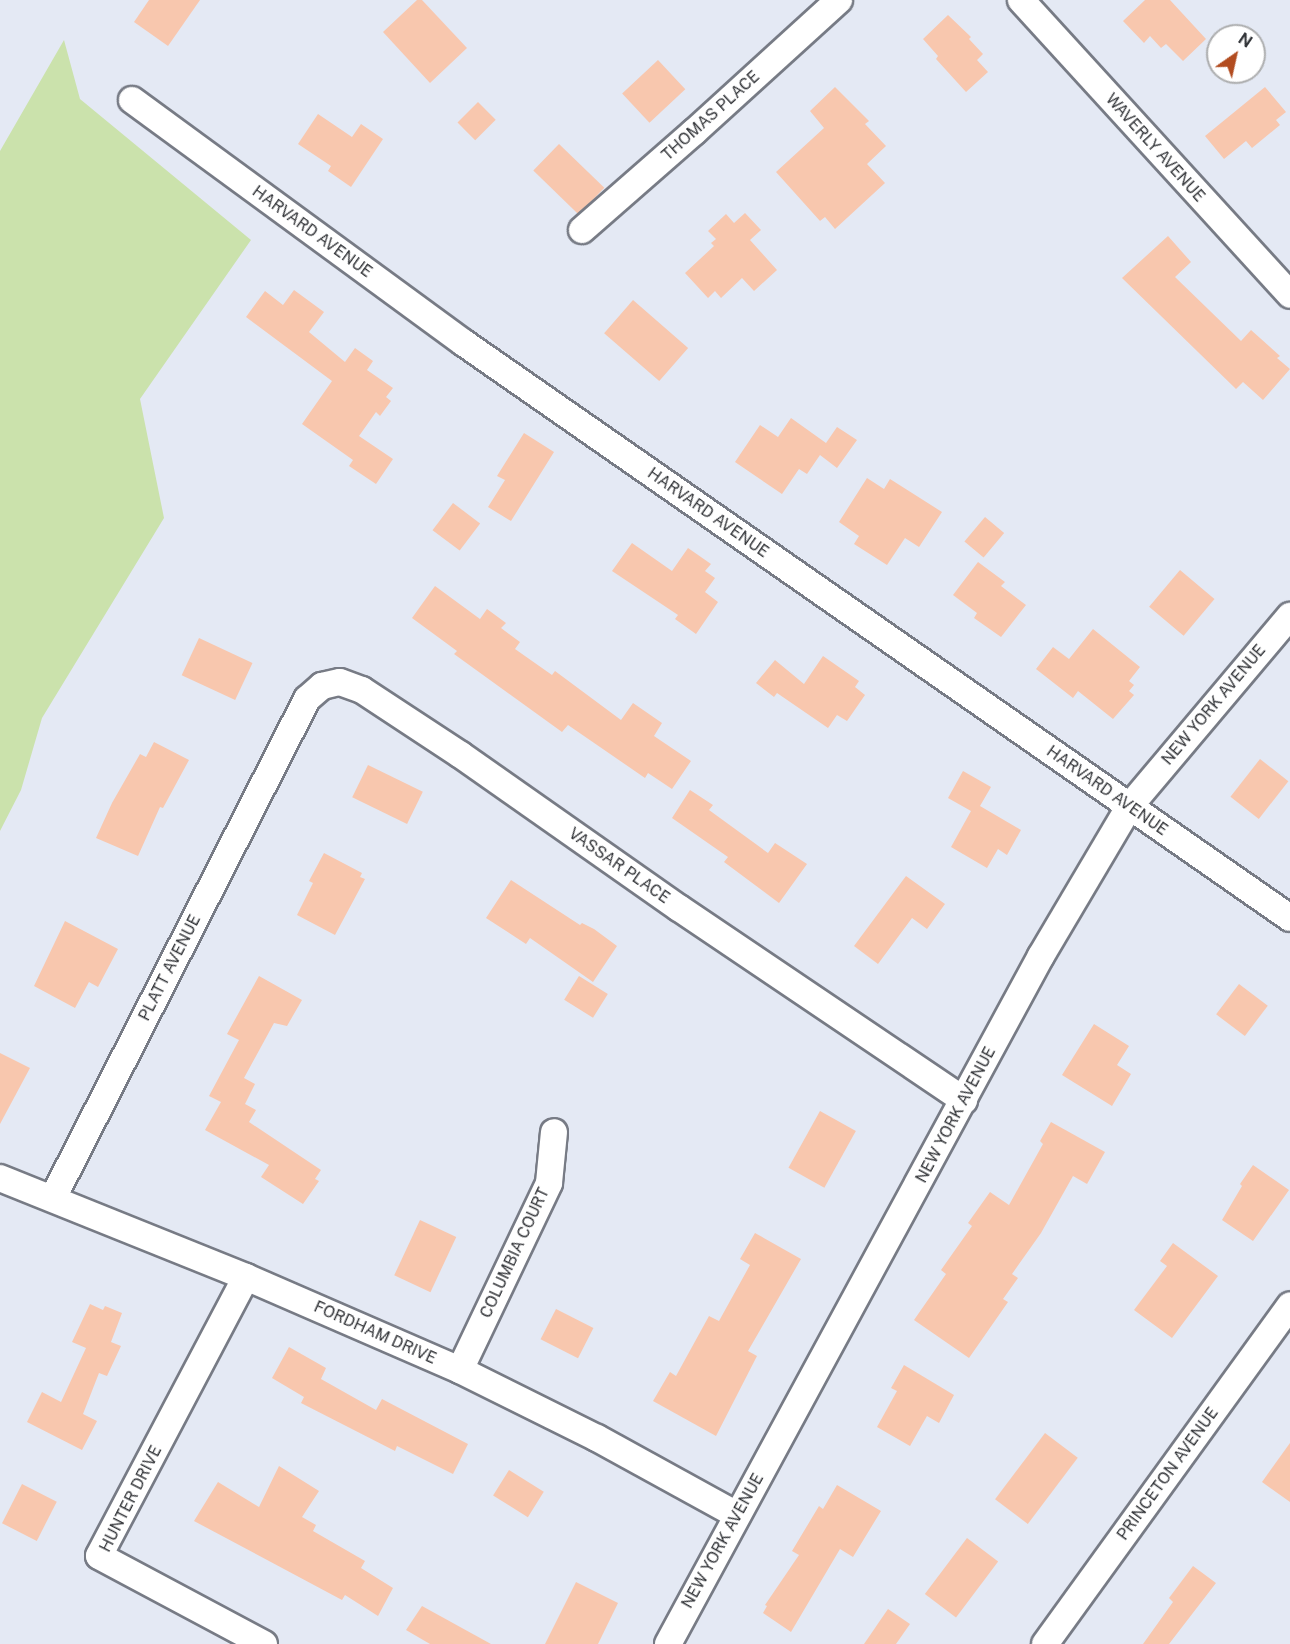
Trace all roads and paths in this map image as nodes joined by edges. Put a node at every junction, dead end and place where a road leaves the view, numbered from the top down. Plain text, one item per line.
1 (839, 0) edge
2 (1021, 0) edge
3 (132, 100) dead end
4 (582, 230) dead end
5 (1290, 295) edge
6 (1290, 616) edge
7 (287, 737) joint
8 (1129, 807) junction
9 (1290, 918) edge
10 (964, 1100) junction
11 (554, 1132) dead end
12 (0, 1178) edge
13 (53, 1198) junction
14 (246, 1277) junction
15 (1290, 1305) edge
16 (460, 1371) junction
17 (737, 1515) junction
18 (264, 1644) edge
19 (668, 1644) edge
20 (1045, 1644) edge

1 - 4 street, THOMAS PLACE
2 - 5 street, WAVERLY AVENUE
3 - 8 street, HARVARD AVENUE
6 - 8 street, NEW YORK AVENUE
7 - 10 street, VASSAR PLACE
7 - 13 street, PLATT AVENUE
8 - 9 street, HARVARD AVENUE
8 - 10 street, NEW YORK AVENUE
10 - 17 street, NEW YORK AVENUE
11 - 16 street, COLUMBIA COURT
12 - 13 street, FORDHAM DRIVE
13 - 14 street, FORDHAM DRIVE
14 - 16 street, FORDHAM DRIVE
14 - 18 street, HUNTER DRIVE
15 - 20 street, PRINCETON AVENUE
16 - 17 street, FORDHAM DRIVE
17 - 19 street, NEW YORK AVENUE

